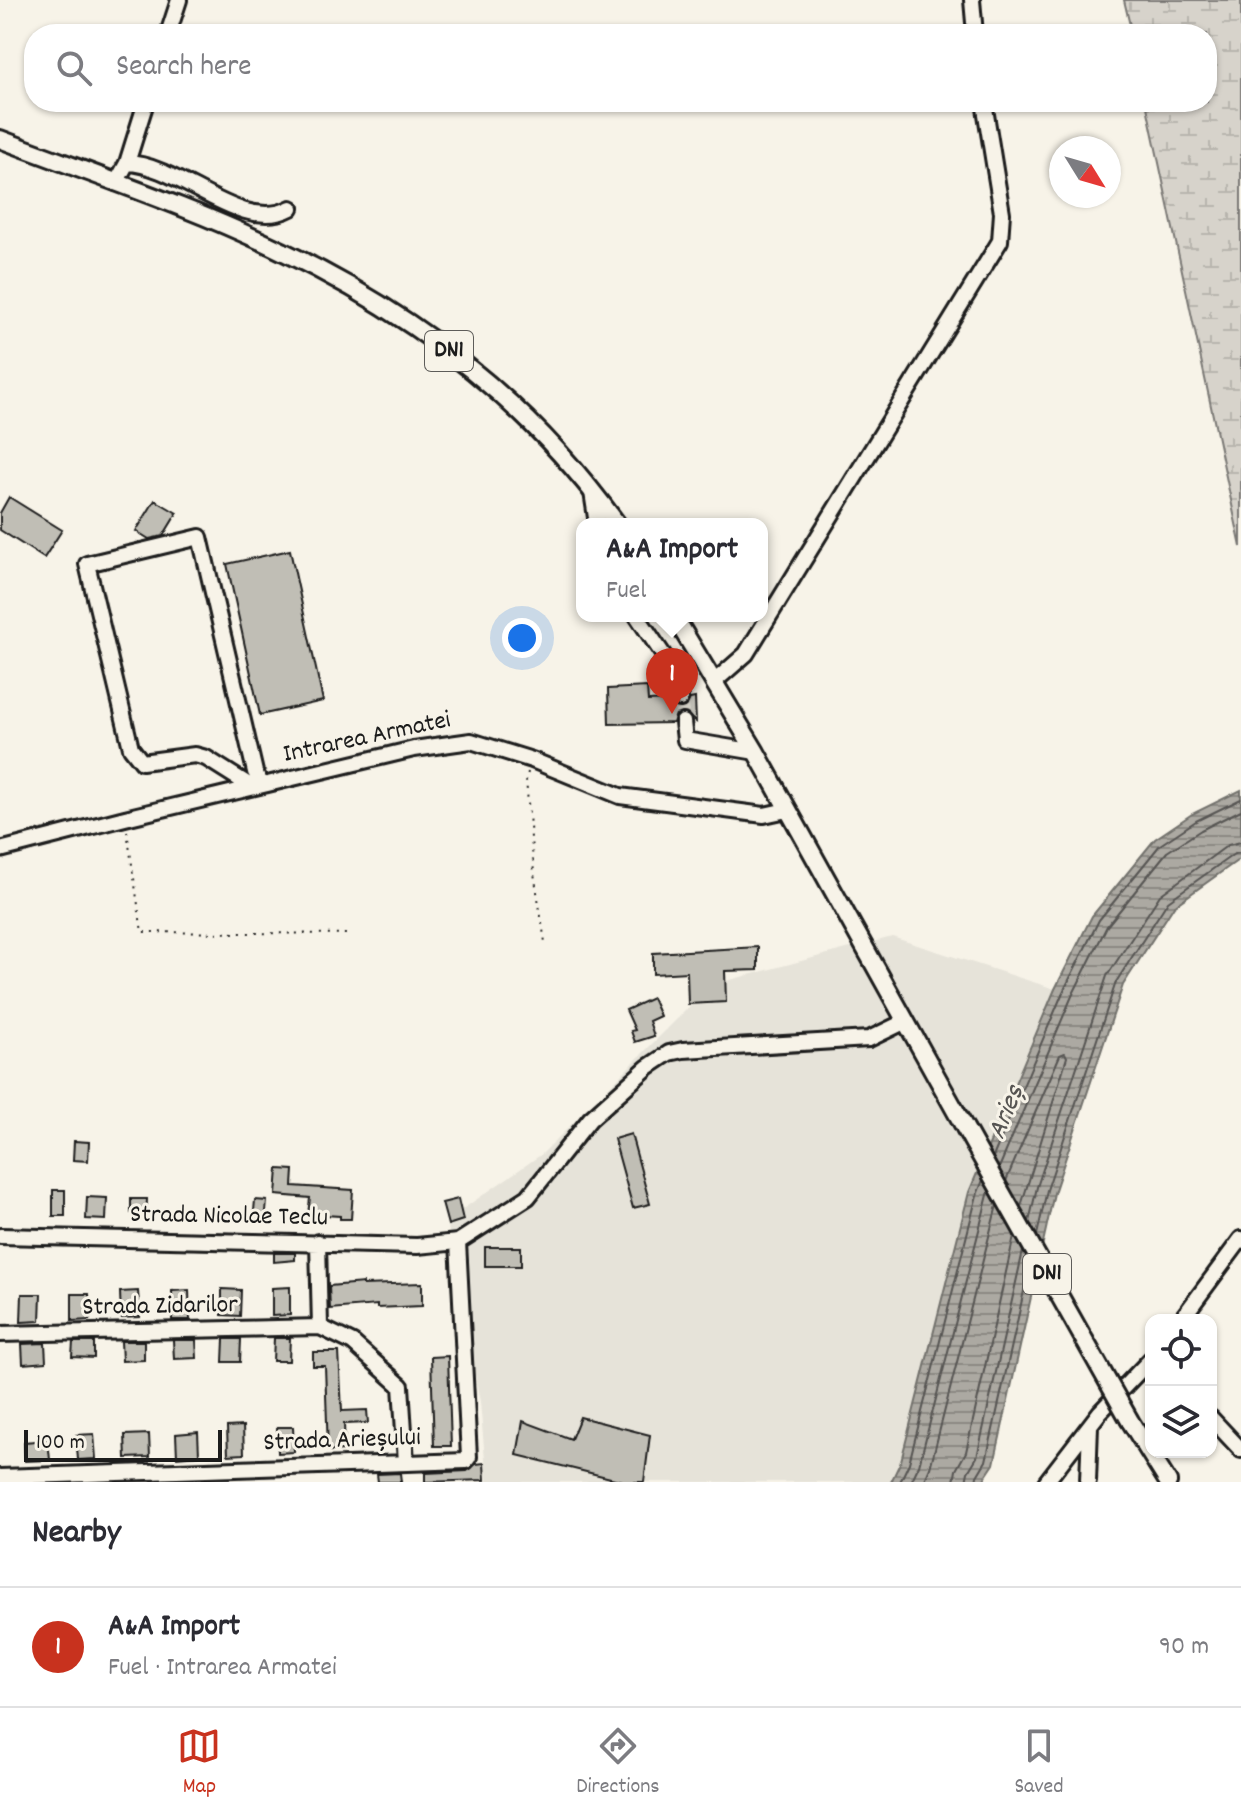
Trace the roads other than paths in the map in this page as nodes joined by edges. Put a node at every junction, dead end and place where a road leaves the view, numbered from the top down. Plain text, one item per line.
1 (179, 0) edge
2 (972, 0) edge
3 (171, 24) edge
4 (974, 24) edge
5 (143, 112) edge
6 (986, 112) edge
7 (0, 139) edge
8 (127, 163) junction
9 (116, 183) junction
10 (291, 208) dead end
11 (591, 487) junction
12 (596, 518) edge
13 (613, 518) edge
14 (768, 618) edge
15 (641, 622) edge
16 (678, 622) edge
17 (766, 622) edge
18 (714, 682) junction
19 (680, 699) tunnel mouth
20 (683, 722) tunnel mouth
21 (756, 752) junction
22 (257, 786) junction
23 (787, 810) junction
24 (0, 850) edge
25 (906, 1021) junction
26 (0, 1236) edge
27 (1241, 1239) edge
28 (318, 1242) junction
29 (458, 1242) junction
30 (1185, 1314) edge
31 (320, 1327) junction
32 (0, 1334) edge
33 (1145, 1377) edge
34 (1217, 1424) edge
35 (1090, 1426) junction
36 (1241, 1450) edge
37 (406, 1462) junction
38 (0, 1477) edge
39 (1046, 1482) edge
40 (1088, 1482) edge
41 (1168, 1482) edge

1 - 3 street
2 - 4 street
5 - 8 street
6 - 14 street
7 - 9 main road, DN1
8 - 9 street
8 - 10 street
9 - 11 main road, DN1
11 - 12 street
11 - 13 main road, DN1
15 - 19 street
16 - 18 main road, DN1
17 - 18 street
18 - 21 main road, DN1
20 - 21 street
21 - 23 main road, DN1
22 - 22 street
22 - 23 street, Intrarea Armatei
22 - 24 street, Intrarea Armatei
23 - 25 main road, DN1
25 - 29 street
25 - 41 main road, DN1, bridge
26 - 28 street, Strada Nicolae Teclu
27 - 30 street
28 - 29 street, Strada Nicolae Teclu
28 - 31 street
29 - 37 street, Strada Arieșului
31 - 32 street, Strada Zidarilor
31 - 37 street, Strada Zidarilor
33 - 35 street
34 - 36 street
35 - 39 street
35 - 40 street
37 - 38 street, Strada Arieșului

